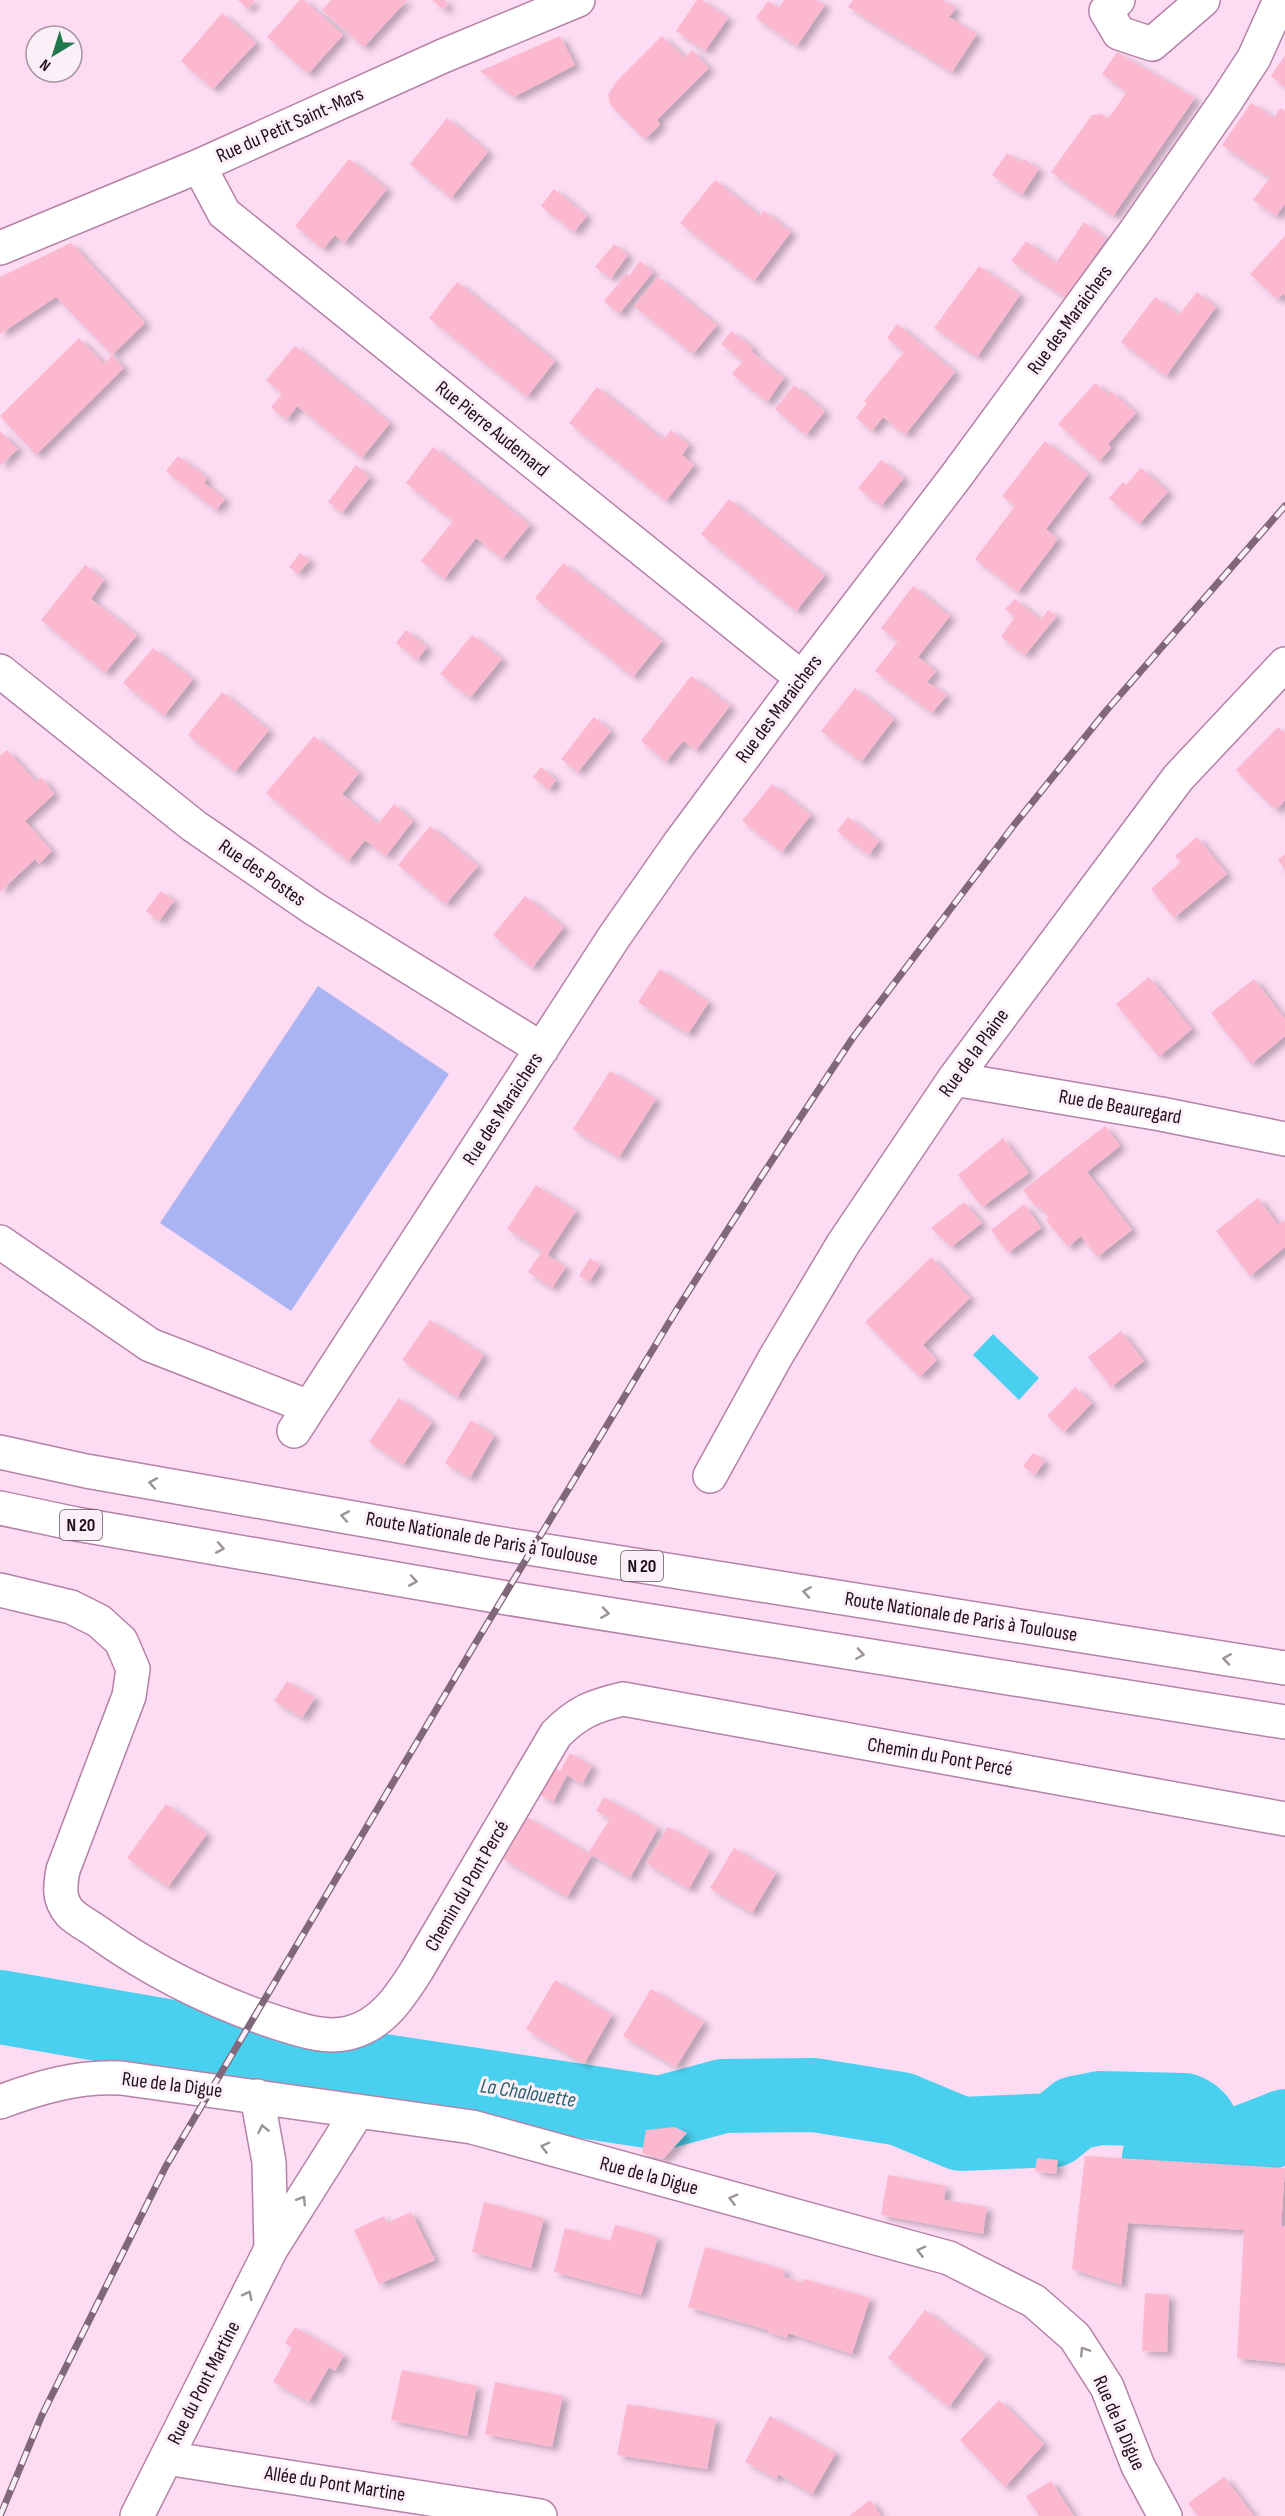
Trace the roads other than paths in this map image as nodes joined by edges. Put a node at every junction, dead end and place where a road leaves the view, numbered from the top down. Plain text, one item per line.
1 (578, 0) edge
2 (1118, 0) edge
3 (1203, 0) edge
4 (1269, 6) edge
5 (199, 166) junction
6 (0, 248) edge
7 (1285, 664) edge
8 (0, 671) edge
9 (802, 678) junction
10 (542, 1048) junction
11 (954, 1079) junction
12 (1285, 1139) edge
13 (0, 1242) edge
14 (0, 1452) edge
15 (710, 1476) dead end
16 (0, 1508) edge
17 (0, 1590) edge
18 (1285, 1668) edge
19 (1285, 1722) edge
20 (1285, 1819) edge
21 (257, 2096) junction
22 (0, 2102) edge
23 (358, 2111) junction
24 (271, 2249) junction
25 (166, 2458) junction
26 (136, 2516) edge
27 (540, 2516) edge
28 (1165, 2516) edge

1 - 5 street, Rue du Petit Saint-Mars
2 - 3 street
4 - 9 street, Rue des Maraichers
5 - 6 street, Rue du Petit Saint-Mars
5 - 9 street, Rue Pierre Audemard
7 - 11 street, Rue de la Plaine
8 - 10 street, Rue des Postes
9 - 10 street, Rue des Maraichers
10 - 13 street, Rue des Maraichers
11 - 12 street, Rue de Beauregard
11 - 15 street, Rue de la Plaine
18 -> 14 street, Route Nationale de Paris à Toulouse / N 20
16 -> 19 street, N 20
17 - 20 street, Chemin du Pont Percé
21 - 22 street, Rue de la Digue
21 - 23 street, Rue de la Digue
24 -> 21 street, Rue du Pont Martine
24 -> 23 street, Rue du Pont Martine
28 -> 23 street, Rue de la Digue
25 -> 24 street, Rue du Pont Martine
25 - 26 street, Rue du Pont Martine
25 - 27 street, Allée du Pont Martine

